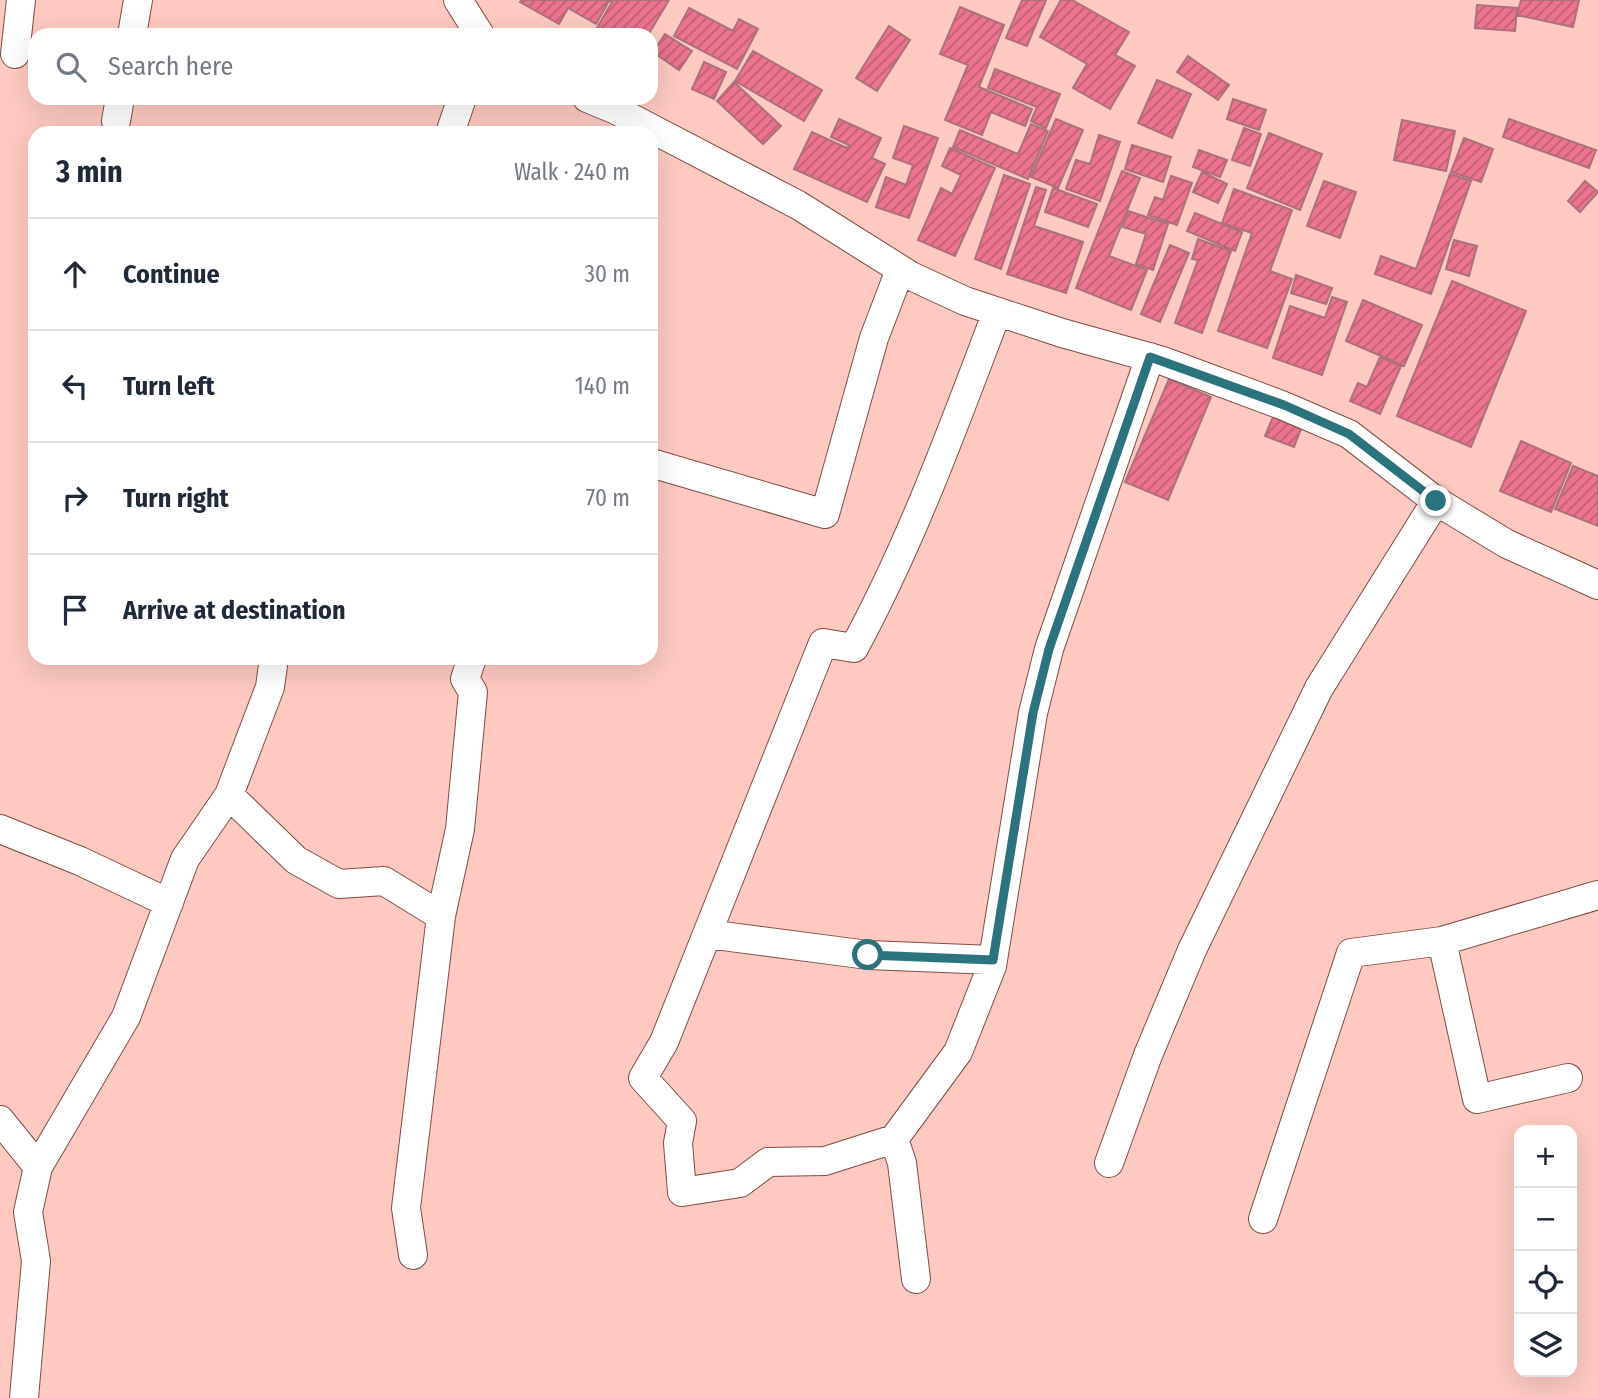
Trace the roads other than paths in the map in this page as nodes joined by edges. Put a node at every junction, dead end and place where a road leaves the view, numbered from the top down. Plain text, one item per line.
1 (21, 0) edge
2 (138, 0) edge
3 (458, 0) edge
4 (133, 28) edge
5 (476, 28) edge
6 (15, 54) dead end
7 (460, 105) edge
8 (604, 105) edge
9 (452, 126) edge
10 (647, 126) edge
11 (658, 132) edge
12 (900, 270) junction
13 (997, 312) junction
14 (1150, 357) junction
15 (658, 466) edge
16 (1436, 501) junction
17 (1598, 585) edge
18 (273, 665) edge
19 (469, 665) edge
20 (229, 795) junction
21 (0, 829) edge
22 (1598, 895) edge
23 (169, 903) junction
24 (441, 916) junction
25 (707, 934) junction
26 (1442, 942) junction
27 (993, 960) junction
28 (1568, 1077) dead end
29 (0, 1120) edge
30 (894, 1139) junction
31 (1110, 1163) dead end
32 (38, 1167) junction
33 (1263, 1219) dead end
34 (413, 1255) dead end
35 (916, 1279) dead end
36 (24, 1398) edge

1 - 6 street
2 - 4 street
3 - 5 street
7 - 9 street
8 - 10 street
11 - 12 street
12 - 13 street
12 - 15 street
13 - 14 street
13 - 25 street
14 - 16 street
14 - 27 street
16 - 17 street
16 - 31 street
18 - 20 street
19 - 24 street
20 - 23 street
20 - 24 street
21 - 23 street
22 - 26 street
23 - 32 street
24 - 34 street
25 - 27 street
25 - 30 street
26 - 28 street
26 - 33 street
27 - 30 street
29 - 32 street
30 - 35 street
32 - 36 street

